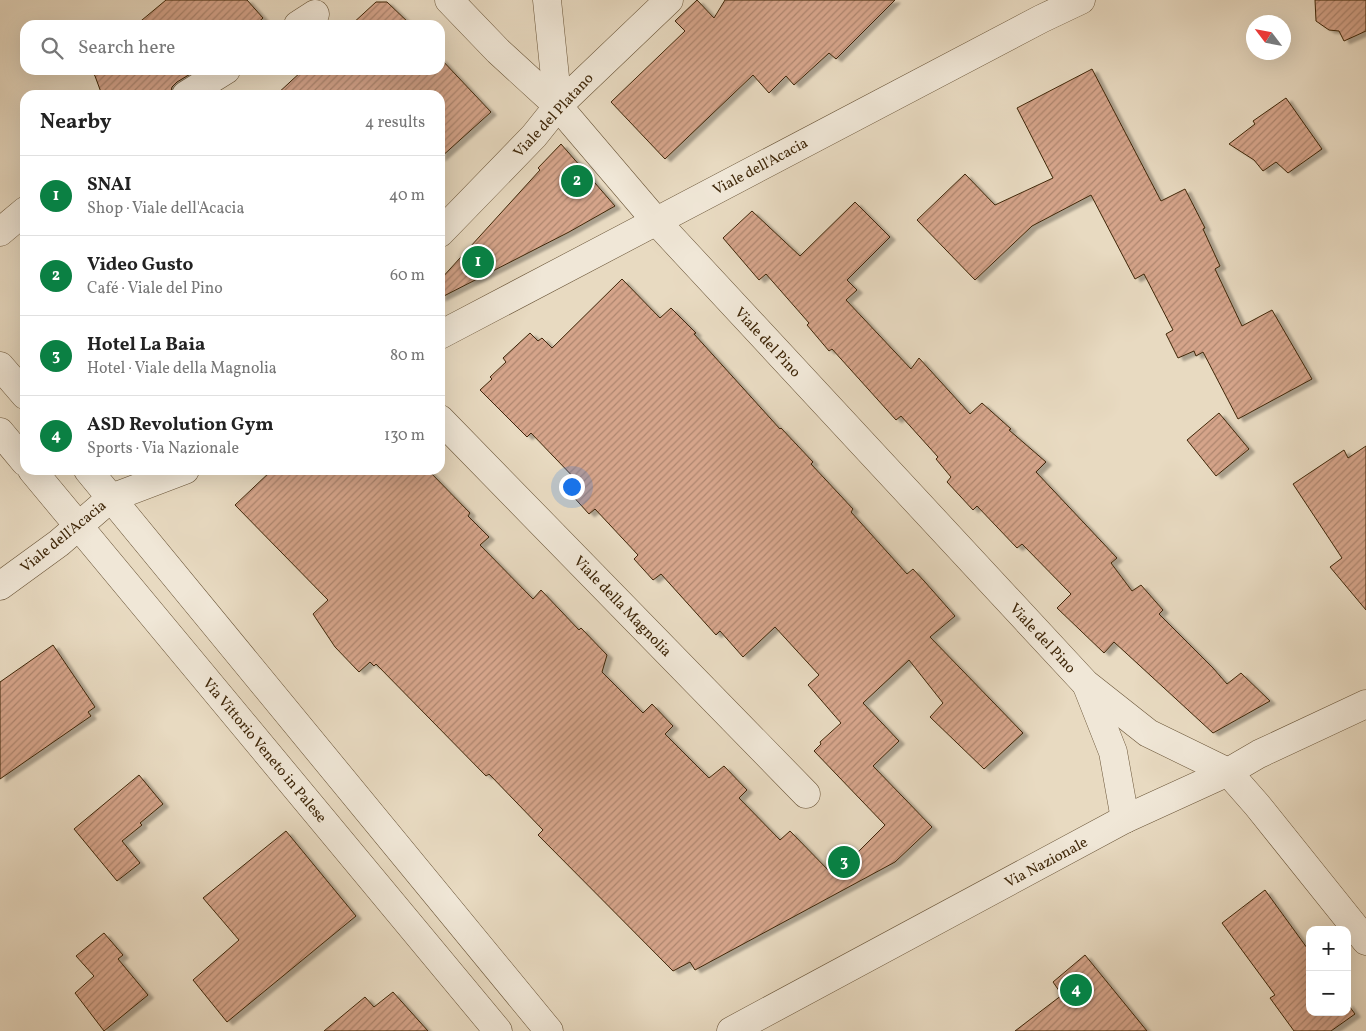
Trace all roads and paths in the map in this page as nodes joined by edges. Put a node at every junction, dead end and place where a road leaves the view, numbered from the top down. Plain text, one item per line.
1 (449, 0) edge
2 (547, 0) edge
3 (669, 0) edge
4 (1081, 0) edge
5 (218, 75) edge
6 (194, 90) edge
7 (558, 106) junction
8 (20, 214) edge
9 (656, 221) junction
10 (445, 228) edge
11 (0, 232) edge
12 (445, 332) edge
13 (0, 366) edge
14 (20, 389) edge
15 (445, 423) edge
16 (0, 432) edge
17 (20, 456) edge
18 (36, 475) edge
19 (92, 475) edge
20 (135, 475) edge
21 (172, 475) edge
22 (112, 498) junction
23 (79, 527) junction
24 (0, 586) edge
25 (1086, 684) junction
26 (1366, 704) edge
27 (1228, 772) junction
28 (806, 794) dead end
29 (1125, 819) junction
30 (1366, 942) edge
31 (498, 1031) edge
32 (549, 1031) edge
33 (731, 1031) edge

1 - 7 street, Viale del Pino
2 - 7 street
3 - 7 street, Viale del Platano
4 - 9 street, Viale dell'Acacia
5 - 6 street
7 - 9 street, Viale del Pino
7 - 10 street, Viale del Platano
8 - 11 street
9 - 12 street, Viale dell'Acacia
9 - 25 street, Viale del Pino
13 - 14 street
15 - 28 street, Viale della Magnolia
16 - 17 street
18 - 23 street, Via Vittorio Veneto in Palese
19 - 22 street
20 - 22 street
21 - 22 street, Viale dell'Acacia
22 - 23 street, Viale dell'Acacia
22 - 32 street
23 - 24 street, Viale dell'Acacia
23 - 31 street, Via Vittorio Veneto in Palese
25 - 27 street, Viale del Pino
25 - 29 street, Viale del Pino
26 - 27 street, Via Nazionale
27 - 29 street, Via Nazionale
27 - 30 street
29 - 33 street, Via Nazionale

